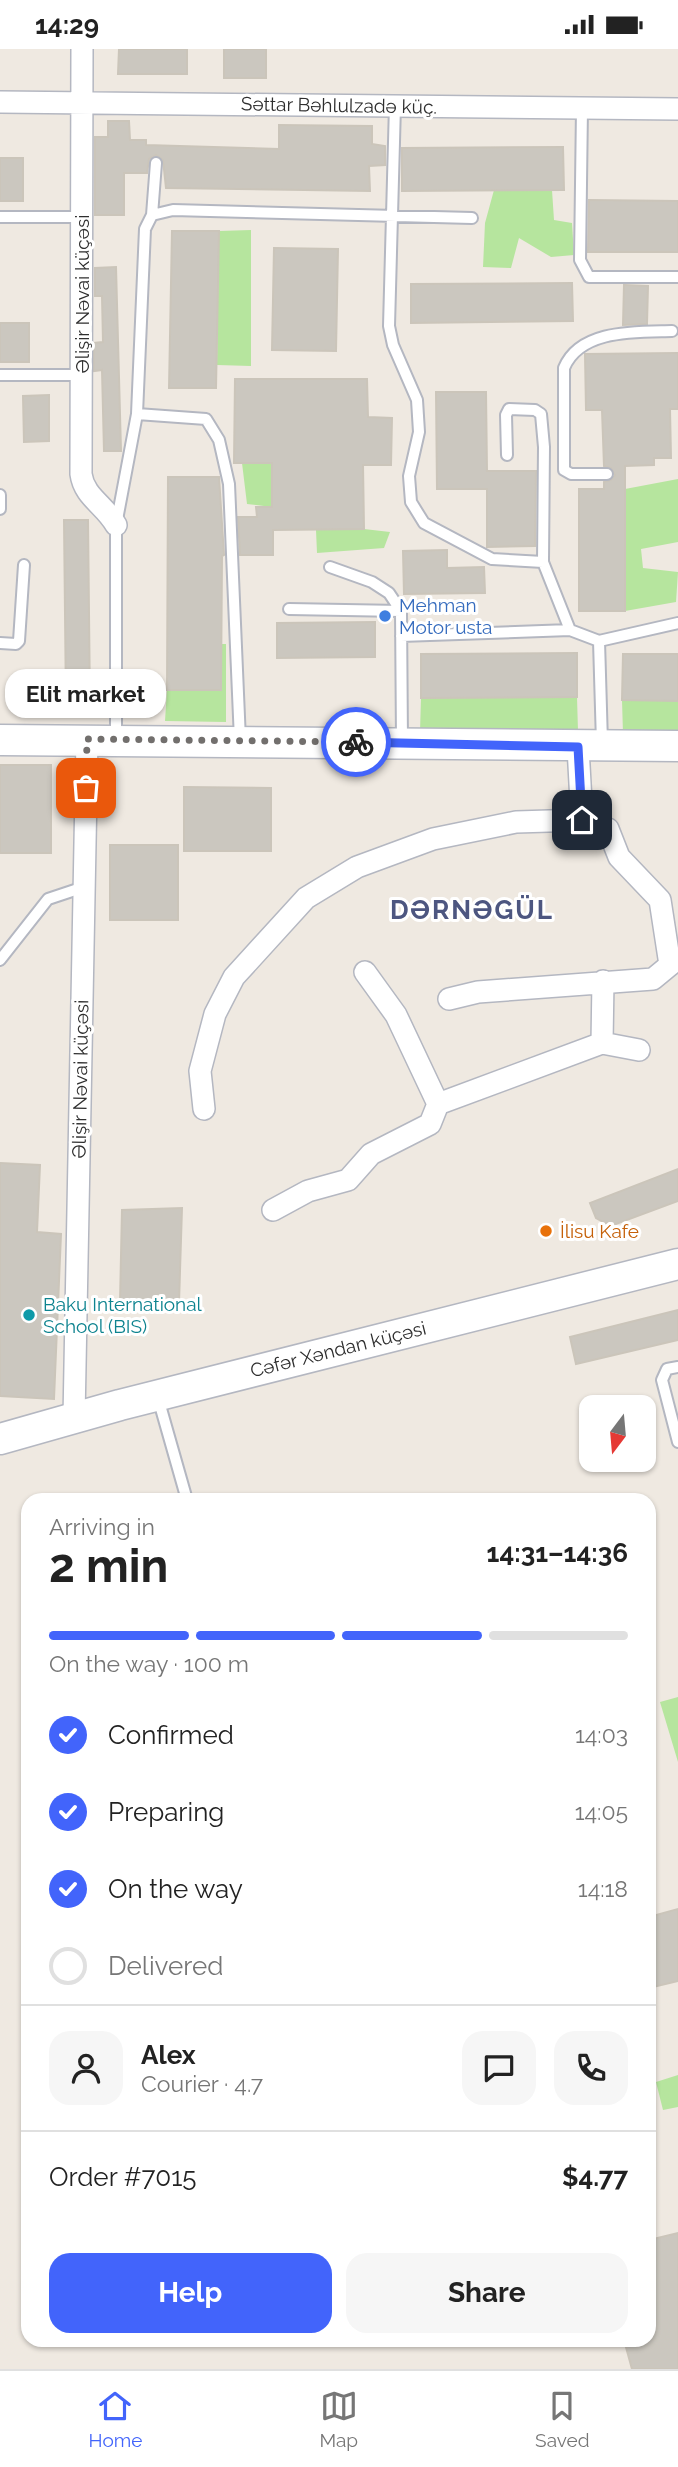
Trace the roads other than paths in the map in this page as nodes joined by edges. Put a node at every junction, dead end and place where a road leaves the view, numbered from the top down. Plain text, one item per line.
1 (82, 49) edge
2 (0, 102) edge
3 (81, 102) junction
4 (395, 105) junction
5 (582, 108) junction
6 (678, 109) edge
7 (156, 163) dead end
8 (152, 215) junction
9 (0, 217) edge
10 (83, 217) junction
11 (392, 217) junction
12 (472, 218) dead end
13 (678, 277) edge
14 (672, 331) dead end
15 (0, 375) edge
16 (82, 375) junction
17 (137, 414) junction
18 (507, 455) dead end
19 (607, 474) dead end
20 (0, 495) edge
21 (0, 509) edge
22 (116, 525) junction
23 (544, 562) junction
24 (24, 565) dead end
25 (330, 568) dead end
26 (289, 609) dead end
27 (401, 611) junction
28 (678, 623) edge
29 (570, 630) junction
30 (401, 636) junction
31 (599, 641) junction
32 (0, 643) edge
33 (102, 739) junction
34 (0, 740) edge
35 (240, 740) junction
36 (402, 743) junction
37 (678, 746) edge
38 (590, 747) junction
39 (582, 820) junction
40 (84, 887) junction
41 (0, 960) edge
42 (365, 972) dead end
43 (603, 981) junction
44 (449, 999) dead end
45 (601, 1043) junction
46 (639, 1050) dead end
47 (438, 1104) junction
48 (204, 1109) dead end
49 (273, 1210) dead end
50 (678, 1264) edge
51 (678, 1367) edge
52 (157, 1396) junction
53 (674, 1412) edge
54 (74, 1418) junction
55 (0, 1439) edge
56 (678, 1441) edge
57 (185, 1493) edge

1 - 3 street, Əlişir Nəvai küçəsi
2 - 3 street, Səttar Bəhlulzadə küç.
3 - 4 street, Səttar Bəhlulzadə küç.
3 - 10 street, Əlişir Nəvai küçəsi
4 - 5 street, Səttar Bəhlulzadə küç.
4 - 11 lane
5 - 6 street, Səttar Bəhlulzadə küç.
5 - 13 lane
7 - 8 lane
8 - 11 lane
8 - 17 lane
9 - 10 lane
10 - 16 street, Əlişir Nəvai küçəsi
11 - 12 lane
11 - 23 lane
14 - 19 lane
15 - 16 lane
16 - 22 street, Əlişir Nəvai küçəsi
17 - 22 lane
17 - 35 lane
18 - 23 lane
20 - 21 lane
22 - 33 lane
23 - 29 lane
24 - 32 lane
25 - 27 lane
26 - 27 lane
27 - 30 lane
28 - 31 lane
29 - 30 lane
29 - 31 lane
30 - 36 lane
31 - 38 lane
33 - 34 main road
33 - 35 main road
33 - 40 street, Əlişir Nəvai küçəsi
35 - 36 main road
36 - 38 main road
37 - 38 main road
38 - 39 street
39 - 43 street
39 - 48 street
40 - 41 lane
40 - 54 street, Əlişir Nəvai küçəsi
42 - 47 street
43 - 44 street
43 - 45 street
45 - 46 street
45 - 47 street
47 - 49 street
50 - 52 main road, Cəfər Xəndan küçəsi
51 - 53 lane
52 - 54 main road, Cəfər Xəndan küçəsi
52 - 57 lane
53 - 56 lane
54 - 55 main road, Cəfər Xəndan küçəsi

